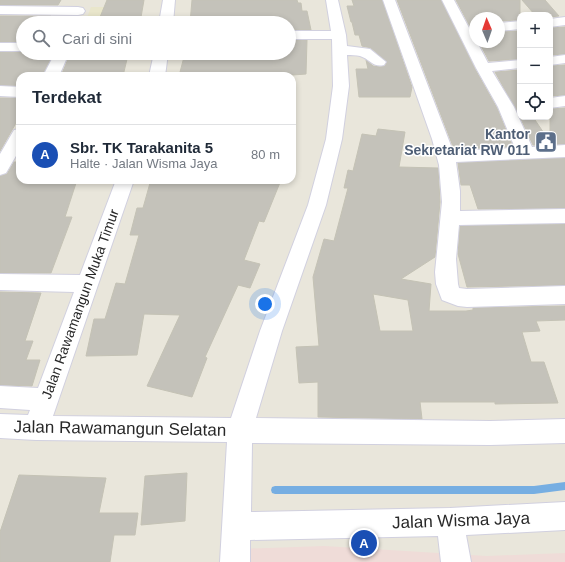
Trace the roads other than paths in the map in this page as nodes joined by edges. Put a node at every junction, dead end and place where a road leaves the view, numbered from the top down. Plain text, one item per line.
1 (169, 0) edge
2 (332, 0) edge
3 (389, 0) edge
4 (448, 0) edge
5 (0, 10) edge
6 (78, 11) edge
7 (167, 16) edge
8 (565, 21) edge
9 (553, 23) edge
10 (517, 26) edge
11 (505, 27) edge
12 (469, 29) edge
13 (296, 36) edge
14 (339, 42) junction
15 (0, 47) edge
16 (16, 47) edge
17 (476, 48) edge
18 (565, 59) edge
19 (59, 60) edge
20 (160, 60) edge
21 (553, 61) edge
22 (379, 62) dead end
23 (517, 64) edge
24 (483, 68) junction
25 (53, 72) edge
26 (158, 72) edge
27 (0, 91) edge
28 (16, 92) edge
29 (565, 101) edge
30 (553, 103) edge
31 (513, 107) edge
32 (12, 141) edge
33 (565, 151) edge
34 (526, 154) junction
35 (446, 157) junction
36 (0, 169) edge
37 (124, 184) edge
38 (565, 216) edge
39 (451, 218) junction
40 (0, 282) edge
41 (86, 284) junction
42 (565, 295) edge
43 (0, 397) edge
44 (46, 400) junction
45 (0, 426) edge
46 (36, 428) junction
47 (565, 431) edge
48 (240, 441) junction
49 (565, 516) edge
50 (450, 522) junction
51 (238, 526) junction
52 (235, 562) edge
53 (456, 562) edge

1 - 7 street
2 - 14 street
3 - 35 street
4 - 12 street
5 - 6 street
8 - 9 street
10 - 11 street
13 - 14 street
14 - 22 street
14 - 48 street
15 - 16 street
17 - 24 street
18 - 21 street
19 - 25 street
20 - 26 street
23 - 24 street
24 - 31 street
27 - 28 street
29 - 30 street
31 - 34 street
32 - 36 street
33 - 34 street
34 - 35 street
35 - 39 street
37 - 41 street, Jalan Rawamangun Muka Timur
38 - 39 street
39 - 42 street
40 - 41 street
41 - 44 street, Jalan Rawamangun Muka Timur
43 - 44 street
44 - 46 street, Jalan Rawamangun Muka Timur
45 - 46 street, Jalan Rawamangun Selatan
46 - 48 street, Jalan Rawamangun Selatan
47 - 48 street
48 - 51 street
49 - 50 street, Jalan Wisma Jaya
50 - 51 street, Jalan Wisma Jaya
50 - 53 street
51 - 52 street

